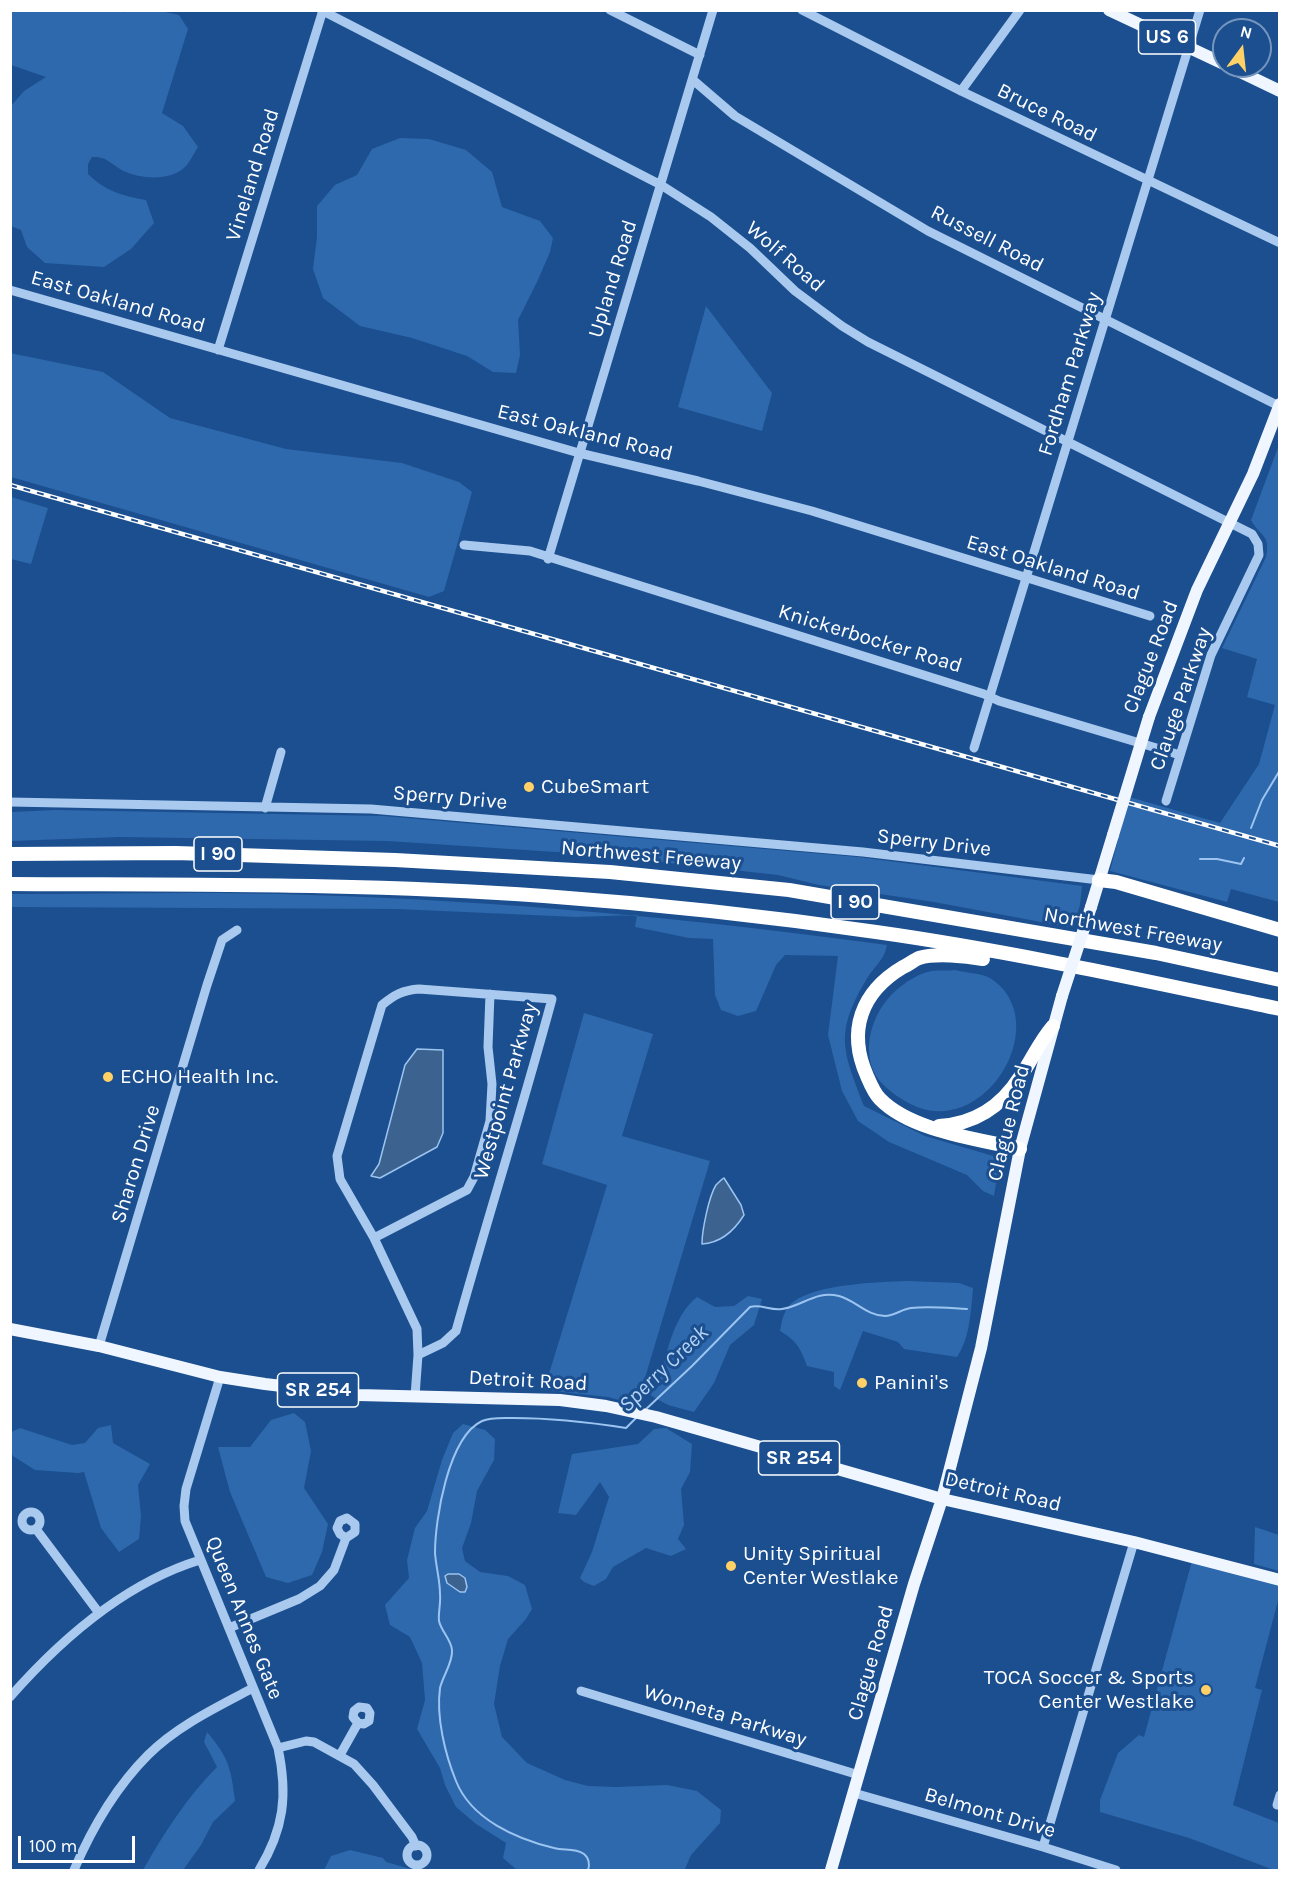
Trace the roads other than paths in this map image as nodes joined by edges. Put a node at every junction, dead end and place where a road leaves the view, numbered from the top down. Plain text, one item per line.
1 (610, 10) edge
2 (713, 10) edge
3 (802, 10) edge
4 (1020, 10) edge
5 (1109, 10) edge
6 (1200, 10) edge
7 (322, 11) edge
8 (1189, 47) junction
9 (700, 55) junction
10 (1212, 58) edge
11 (1253, 78) edge
12 (693, 80) junction
13 (961, 91) junction
14 (1280, 91) edge
15 (1148, 182) junction
16 (661, 185) junction
17 (1280, 243) edge
18 (10, 290) edge
19 (1106, 318) junction
20 (218, 350) junction
21 (1279, 405) edge
22 (1068, 442) junction
23 (579, 453) junction
24 (1230, 524) junction
25 (464, 545) dead end
26 (548, 558) junction
27 (1025, 578) junction
28 (1150, 616) dead end
29 (991, 697) junction
30 (974, 748) dead end
31 (281, 752) dead end
32 (1180, 756) junction
33 (1167, 801) dead end
34 (10, 802) edge
35 (265, 808) junction
36 (10, 854) edge
37 (1099, 880) junction
38 (10, 884) edge
39 (237, 930) dead end
40 (1280, 930) edge
41 (1050, 962) junction
42 (1280, 980) edge
43 (490, 994) junction
44 (1280, 1009) edge
45 (1053, 1026) junction
46 (926, 1126) junction
47 (1020, 1149) junction
48 (374, 1238) junction
49 (10, 1329) edge
50 (99, 1346) junction
51 (418, 1355) junction
52 (220, 1377) junction
53 (415, 1396) junction
54 (942, 1499) junction
55 (36, 1529) dead end
56 (346, 1538) dead end
57 (1134, 1542) junction
58 (200, 1560) junction
59 (1280, 1580) edge
60 (99, 1613) junction
61 (229, 1628) junction
62 (253, 1688) junction
63 (581, 1691) dead end
64 (10, 1697) edge
65 (358, 1723) dead end
66 (278, 1748) junction
67 (340, 1755) junction
68 (859, 1775) junction
69 (854, 1793) junction
70 (1280, 1795) edge
71 (1277, 1805) dead end
72 (416, 1846) dead end
73 (1043, 1847) junction
74 (1104, 1869) edge
75 (74, 1870) edge
76 (259, 1870) edge
77 (831, 1870) edge
78 (1116, 1870) edge

1 - 9 street
2 - 9 street, Upland Road
3 - 13 street, Bruce Road
4 - 13 street
5 - 8 main road, US 6
6 - 8 street, Fordham Parkway
7 - 16 street, Wolf Road
7 - 20 street, Vineland Road
8 - 10 main road, US 6
8 - 15 street, Fordham Parkway
9 - 12 street, Upland Road
11 - 14 main road, US 6
12 - 16 street, Upland Road
12 - 19 street, Russell Road
13 - 15 street, Bruce Road
15 - 17 street, Bruce Road
15 - 19 street, Fordham Parkway
16 - 22 street, Wolf Road
16 - 23 street, Upland Road
18 - 20 street, East Oakland Road
19 - 21 street, Russell Road
19 - 22 street, Fordham Parkway
20 - 23 street, East Oakland Road
21 - 24 main road, Clague Road
22 - 24 street, Wolf Road
22 - 27 street, Fordham Parkway
23 - 26 street, Upland Road
23 - 27 street, East Oakland Road
24 - 32 street, Clauge Parkway
24 - 37 main road, Clague Road, bridge
25 - 26 street, Knickerbocker Road
26 - 29 street, Knickerbocker Road
27 - 28 street, East Oakland Road
27 - 29 street, Fordham Parkway
29 - 30 street, Fordham Parkway
29 - 32 street, Knickerbocker Road
31 - 35 street
32 - 33 street, Clauge Parkway
34 - 35 street, Sperry Drive
35 - 37 street, Sperry Drive
36 - 42 highway, Northwest Freeway / I 90
37 - 40 highway
37 - 45 main road, Clague Road, bridge
38 - 41 highway, I 90
39 - 50 street, Sharon Drive
41 - 44 highway, I 90
41 - 46 highway
43 - 48 street
43 - 48 street, Westpoint Parkway
43 - 51 street, Westpoint Parkway
45 - 46 highway
45 - 47 main road, Clague Road
46 - 47 highway
47 - 54 main road, Clague Road
48 - 51 street, Westpoint Parkway
49 - 50 main road, Detroit Road / SR 254
50 - 52 main road, Detroit Road / SR 254
51 - 53 street, Westpoint Parkway
52 - 53 main road, Detroit Road / SR 254
52 - 58 street, Queen Annes Gate
53 - 54 main road, Detroit Road / SR 254
54 - 57 main road, Detroit Road / SR 254
54 - 68 main road, Clague Road
55 - 60 street
56 - 61 street
57 - 59 main road, Detroit Road / SR 254
57 - 73 street
58 - 60 street
58 - 61 street, Queen Annes Gate
60 - 64 street
61 - 62 street, Queen Annes Gate
62 - 66 street, Queen Annes Gate
62 - 75 street
63 - 68 street, Wonneta Parkway
65 - 67 street
66 - 67 street
66 - 76 street, Queen Annes Gate
67 - 72 street
68 - 69 main road, Clague Road
69 - 73 street, Belmont Drive
69 - 77 main road, Clague Road
70 - 71 street
73 - 74 street, Belmont Drive
74 - 78 street, Belmont Drive

